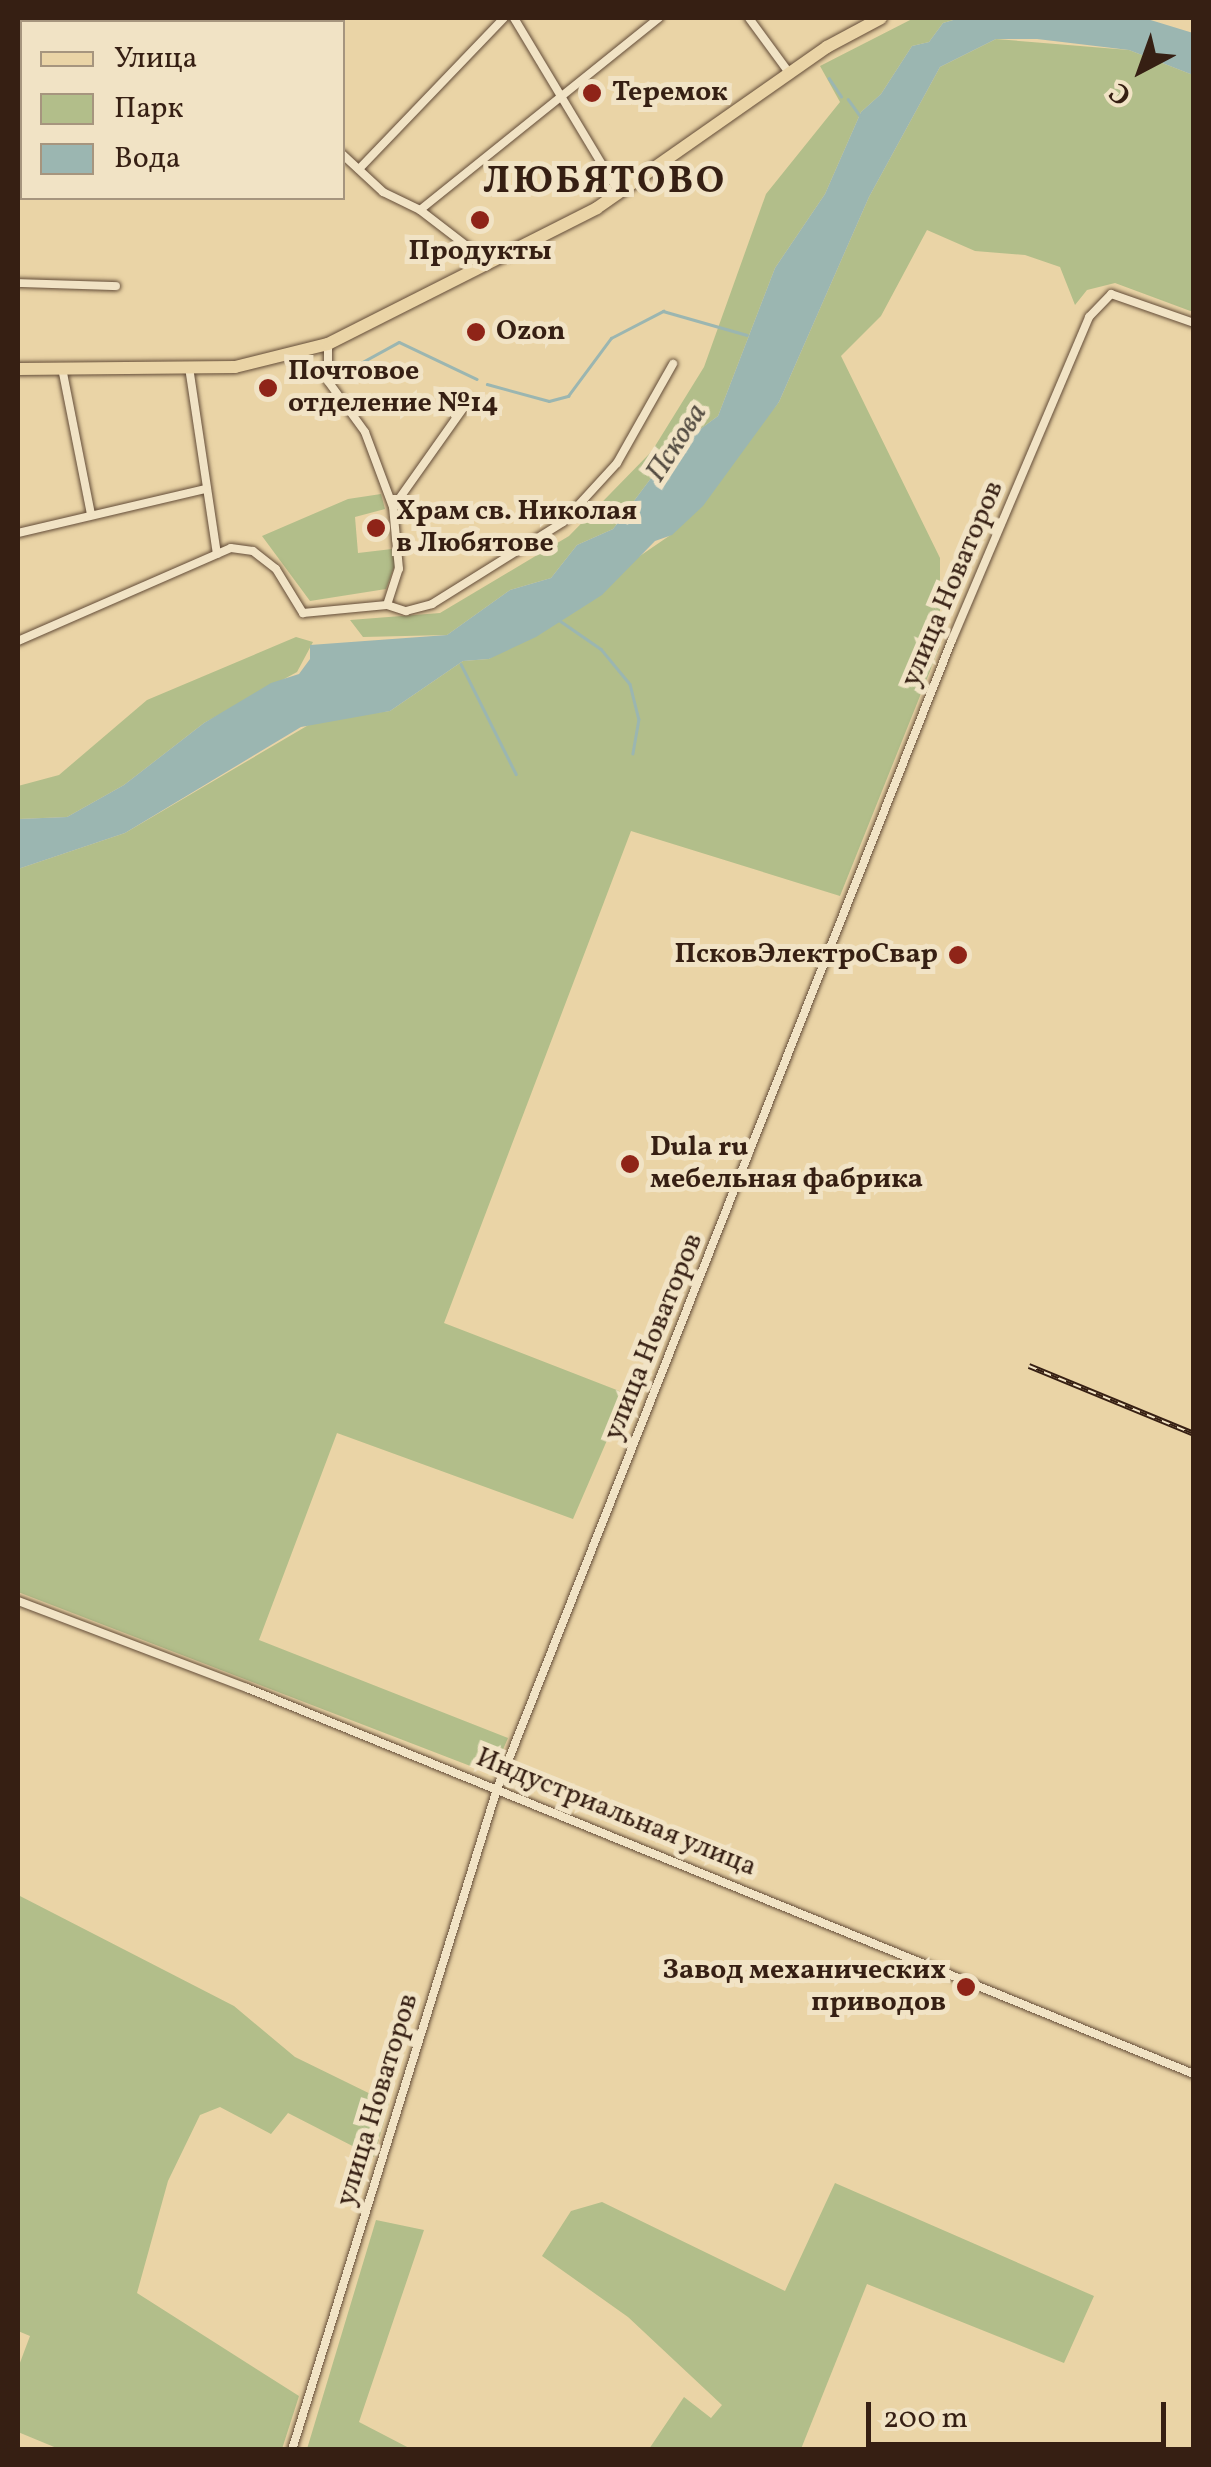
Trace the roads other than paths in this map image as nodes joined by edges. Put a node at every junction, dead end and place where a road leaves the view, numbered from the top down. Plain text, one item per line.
1 (504, 18) edge
2 (514, 18) edge
3 (659, 18) edge
4 (749, 18) edge
5 (881, 18) edge
6 (790, 74) junction
7 (564, 96) junction
8 (345, 156) edge
9 (360, 169) junction
10 (619, 193) junction
11 (420, 210) junction
12 (490, 264) junction
13 (18, 283) edge
14 (116, 286) dead end
15 (1194, 323) edge
16 (328, 344) junction
17 (673, 364) dead end
18 (18, 368) edge
19 (62, 368) junction
20 (190, 368) junction
21 (469, 400) dead end
22 (206, 488) junction
23 (394, 506) junction
24 (91, 515) junction
25 (18, 532) edge
26 (217, 554) junction
27 (387, 605) junction
28 (18, 641) edge
29 (18, 1601) edge
30 (498, 1789) junction
31 (1194, 2074) edge
32 (292, 2450) edge

1 - 9 street
2 - 7 street
3 - 7 street
4 - 6 street
5 - 6 main road
6 - 10 main road
7 - 10 street
7 - 11 street
8 - 9 street
9 - 11 street
10 - 12 main road
11 - 12 street
12 - 16 main road
13 - 14 street
15 - 30 street, улица Новаторов
16 - 20 main road
16 - 23 street
17 - 27 street
18 - 19 main road
19 - 20 main road
19 - 24 street
20 - 22 street
21 - 23 street
22 - 24 street
22 - 26 street
23 - 27 street
24 - 25 street
26 - 27 street
26 - 28 street
29 - 30 street, Индустриальная улица
30 - 31 street, Индустриальная улица
30 - 32 street, улица Новаторов

